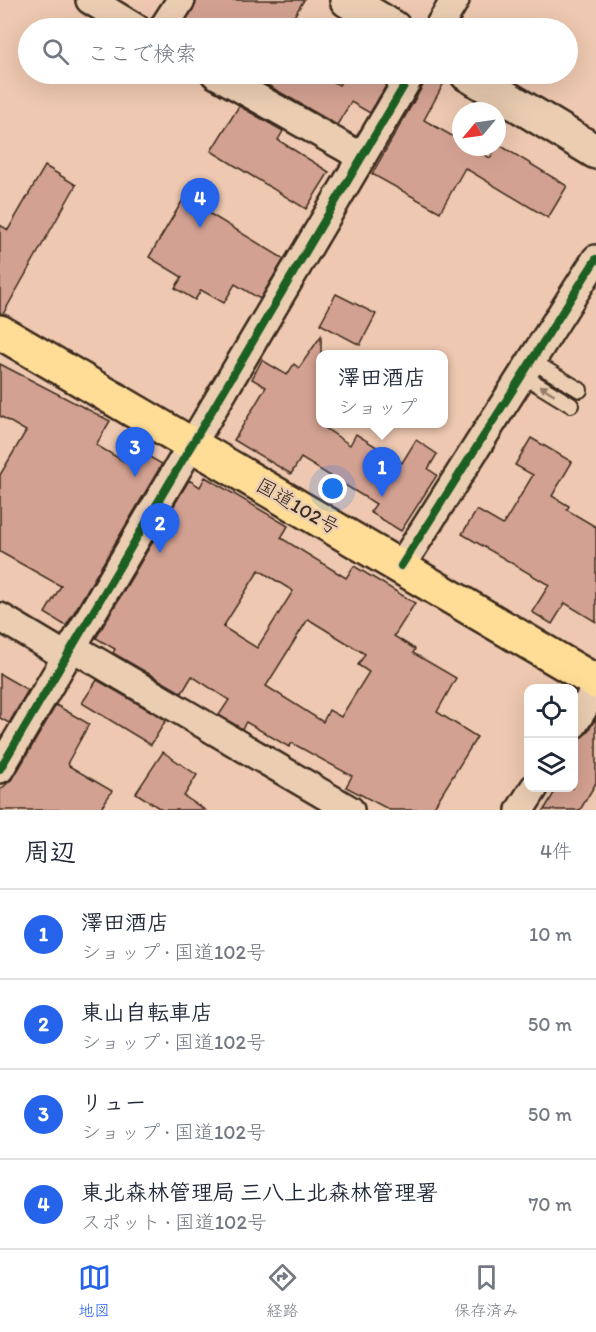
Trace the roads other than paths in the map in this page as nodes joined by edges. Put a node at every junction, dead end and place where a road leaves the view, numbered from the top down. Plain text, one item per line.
1 (90, 0) edge
2 (181, 0) edge
3 (347, 0) edge
4 (455, 0) edge
5 (120, 18) edge
6 (169, 18) edge
7 (377, 18) edge
8 (444, 18) edge
9 (233, 84) edge
10 (405, 84) edge
11 (484, 84) edge
12 (596, 152) edge
13 (362, 157) junction
14 (596, 259) edge
15 (0, 332) edge
16 (527, 368) junction
17 (580, 390) dead end
18 (571, 405) dead end
19 (192, 444) junction
20 (401, 566) junction
21 (0, 617) edge
22 (69, 652) junction
23 (596, 682) edge
24 (596, 688) edge
25 (578, 716) edge
26 (0, 769) edge
27 (531, 792) edge
28 (350, 810) edge
29 (520, 810) edge

1 - 5 street
2 - 6 street
3 - 7 street
4 - 8 street
9 - 13 street
10 - 13 street
11 - 12 street
13 - 19 street
14 - 16 street
15 - 19 highway, 国道102号
16 - 17 lane
18 -> 16 lane
16 - 20 street
19 - 20 highway, 国道102号
19 - 22 street
20 - 23 highway, 国道102号
21 - 22 street
22 - 26 street
22 - 28 street
24 - 25 street
27 - 29 street

